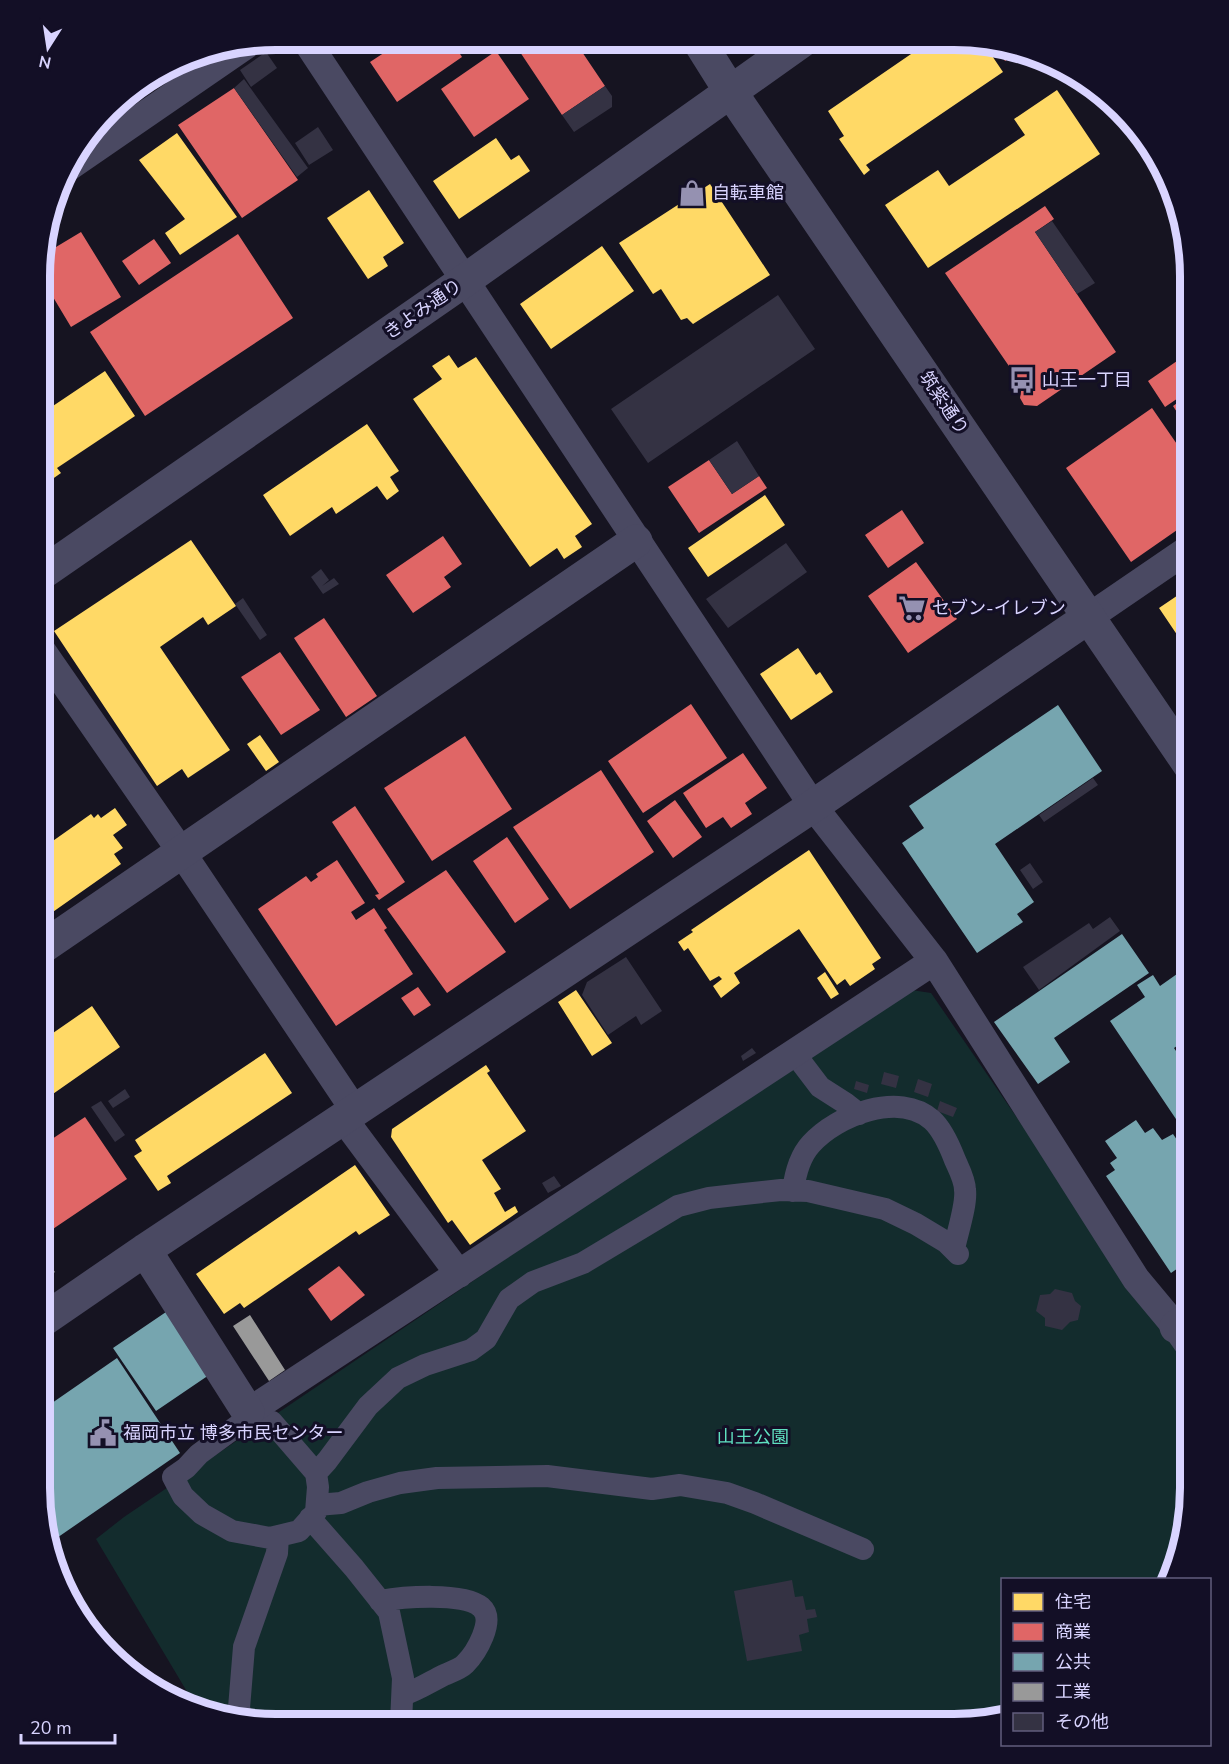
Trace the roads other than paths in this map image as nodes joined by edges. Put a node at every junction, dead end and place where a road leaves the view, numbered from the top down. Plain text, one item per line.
1 (312, 49) edge
2 (704, 49) edge
3 (789, 49) edge
4 (234, 53) edge
5 (730, 91) junction
6 (82, 159) edge
7 (464, 281) junction
8 (636, 541) junction
9 (1180, 555) edge
10 (50, 567) edge
11 (1089, 617) junction
12 (50, 662) edge
13 (1180, 751) edge
14 (813, 806) junction
15 (182, 853) junction
16 (50, 942) edge
17 (934, 961) junction
18 (801, 1062) dead end
19 (859, 1114) junction
20 (349, 1115) junction
21 (793, 1191) junction
22 (145, 1250) junction
23 (459, 1274) junction
24 (50, 1315) edge
25 (1180, 1326) edge
26 (255, 1418) junction
27 (315, 1473) junction
28 (314, 1511) junction
29 (278, 1536) junction
30 (863, 1549) dead end
31 (380, 1601) junction
32 (403, 1695) junction
33 (240, 1712) edge
34 (402, 1714) edge

1 - 7 street
2 - 5 street, 筑紫通り
3 - 5 street, きよみ通り
4 - 6 street
5 - 7 street, きよみ通り
5 - 11 street, 筑紫通り
7 - 8 street
7 - 10 street, きよみ通り
8 - 14 street
8 - 15 street
9 - 11 street
11 - 13 street, 筑紫通り
11 - 14 street
12 - 15 street
14 - 17 street
14 - 20 street
15 - 16 street
15 - 20 street
17 - 23 street
17 - 25 street
18 - 19 street
19 - 21 street
19 - 21 street
20 - 22 street
20 - 23 street
21 - 27 street
22 - 24 street
22 - 26 street
23 - 26 street
26 - 27 street
26 - 29 street
27 - 28 street
28 - 29 street
28 - 30 street
28 - 31 street
29 - 33 street
31 - 32 street
31 - 32 street
32 - 34 street

